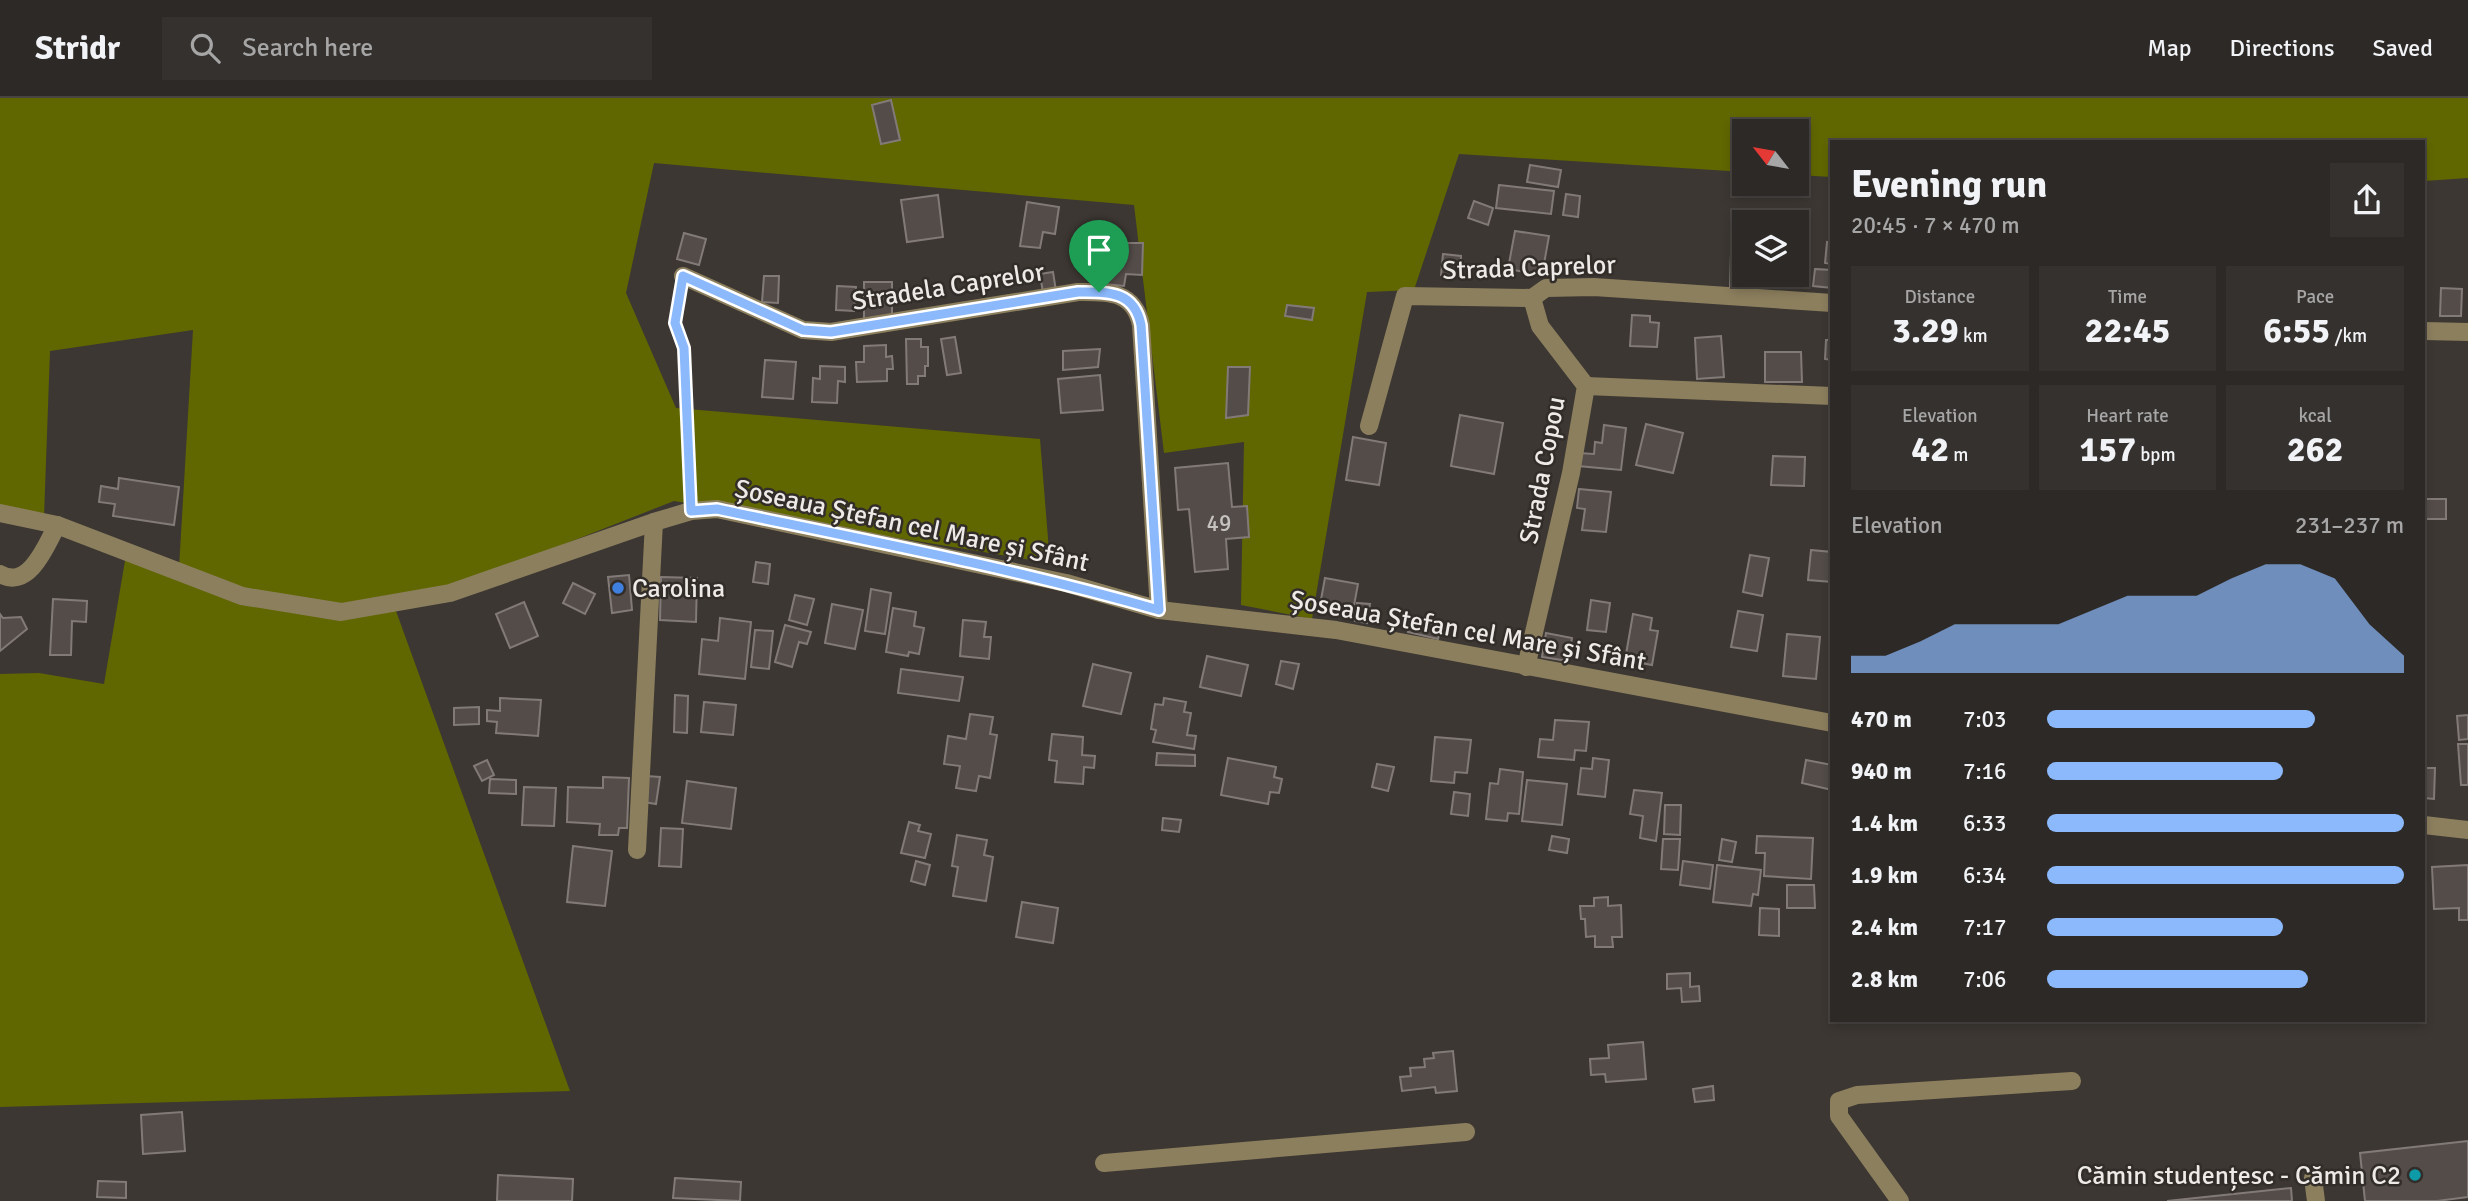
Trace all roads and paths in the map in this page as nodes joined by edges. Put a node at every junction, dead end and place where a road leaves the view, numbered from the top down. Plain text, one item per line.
1 (683, 276) joint
2 (1532, 298) junction
3 (1830, 303) edge
4 (2425, 331) edge
5 (2468, 332) edge
6 (1586, 386) junction
7 (1830, 396) edge
8 (1369, 426) dead end
9 (691, 511) junction
10 (0, 513) edge
11 (654, 522) junction
12 (57, 525) junction
13 (0, 575) edge
14 (1159, 610) junction
15 (1526, 667) junction
16 (1830, 723) edge
17 (2425, 825) edge
18 (2468, 830) edge
19 (637, 850) dead end
20 (2072, 1081) dead end
21 (1466, 1132) dead end
22 (1104, 1163) dead end
23 (2313, 1178) dead end
24 (1900, 1201) edge
25 (2316, 1201) edge

1 - 9 path
1 - 14 street, Stradela Caprelor
2 - 3 street, Strada Caprelor
2 - 6 street, Strada Copou
2 - 8 street, Strada Caprelor
4 - 5 street
6 - 7 street
6 - 15 street, Strada Copou
9 - 11 street, Șoseaua Ștefan cel Mare și Sfânt
9 - 14 street, Șoseaua Ștefan cel Mare și Sfânt
10 - 12 street, Șoseaua Ștefan cel Mare și Sfânt
11 - 12 street, Șoseaua Ștefan cel Mare și Sfânt
11 - 19 street
12 - 13 street
14 - 15 street, Șoseaua Ștefan cel Mare și Sfânt
15 - 16 street, Șoseaua Ștefan cel Mare și Sfânt
17 - 18 street
20 - 24 street
21 - 22 street
23 - 25 street

